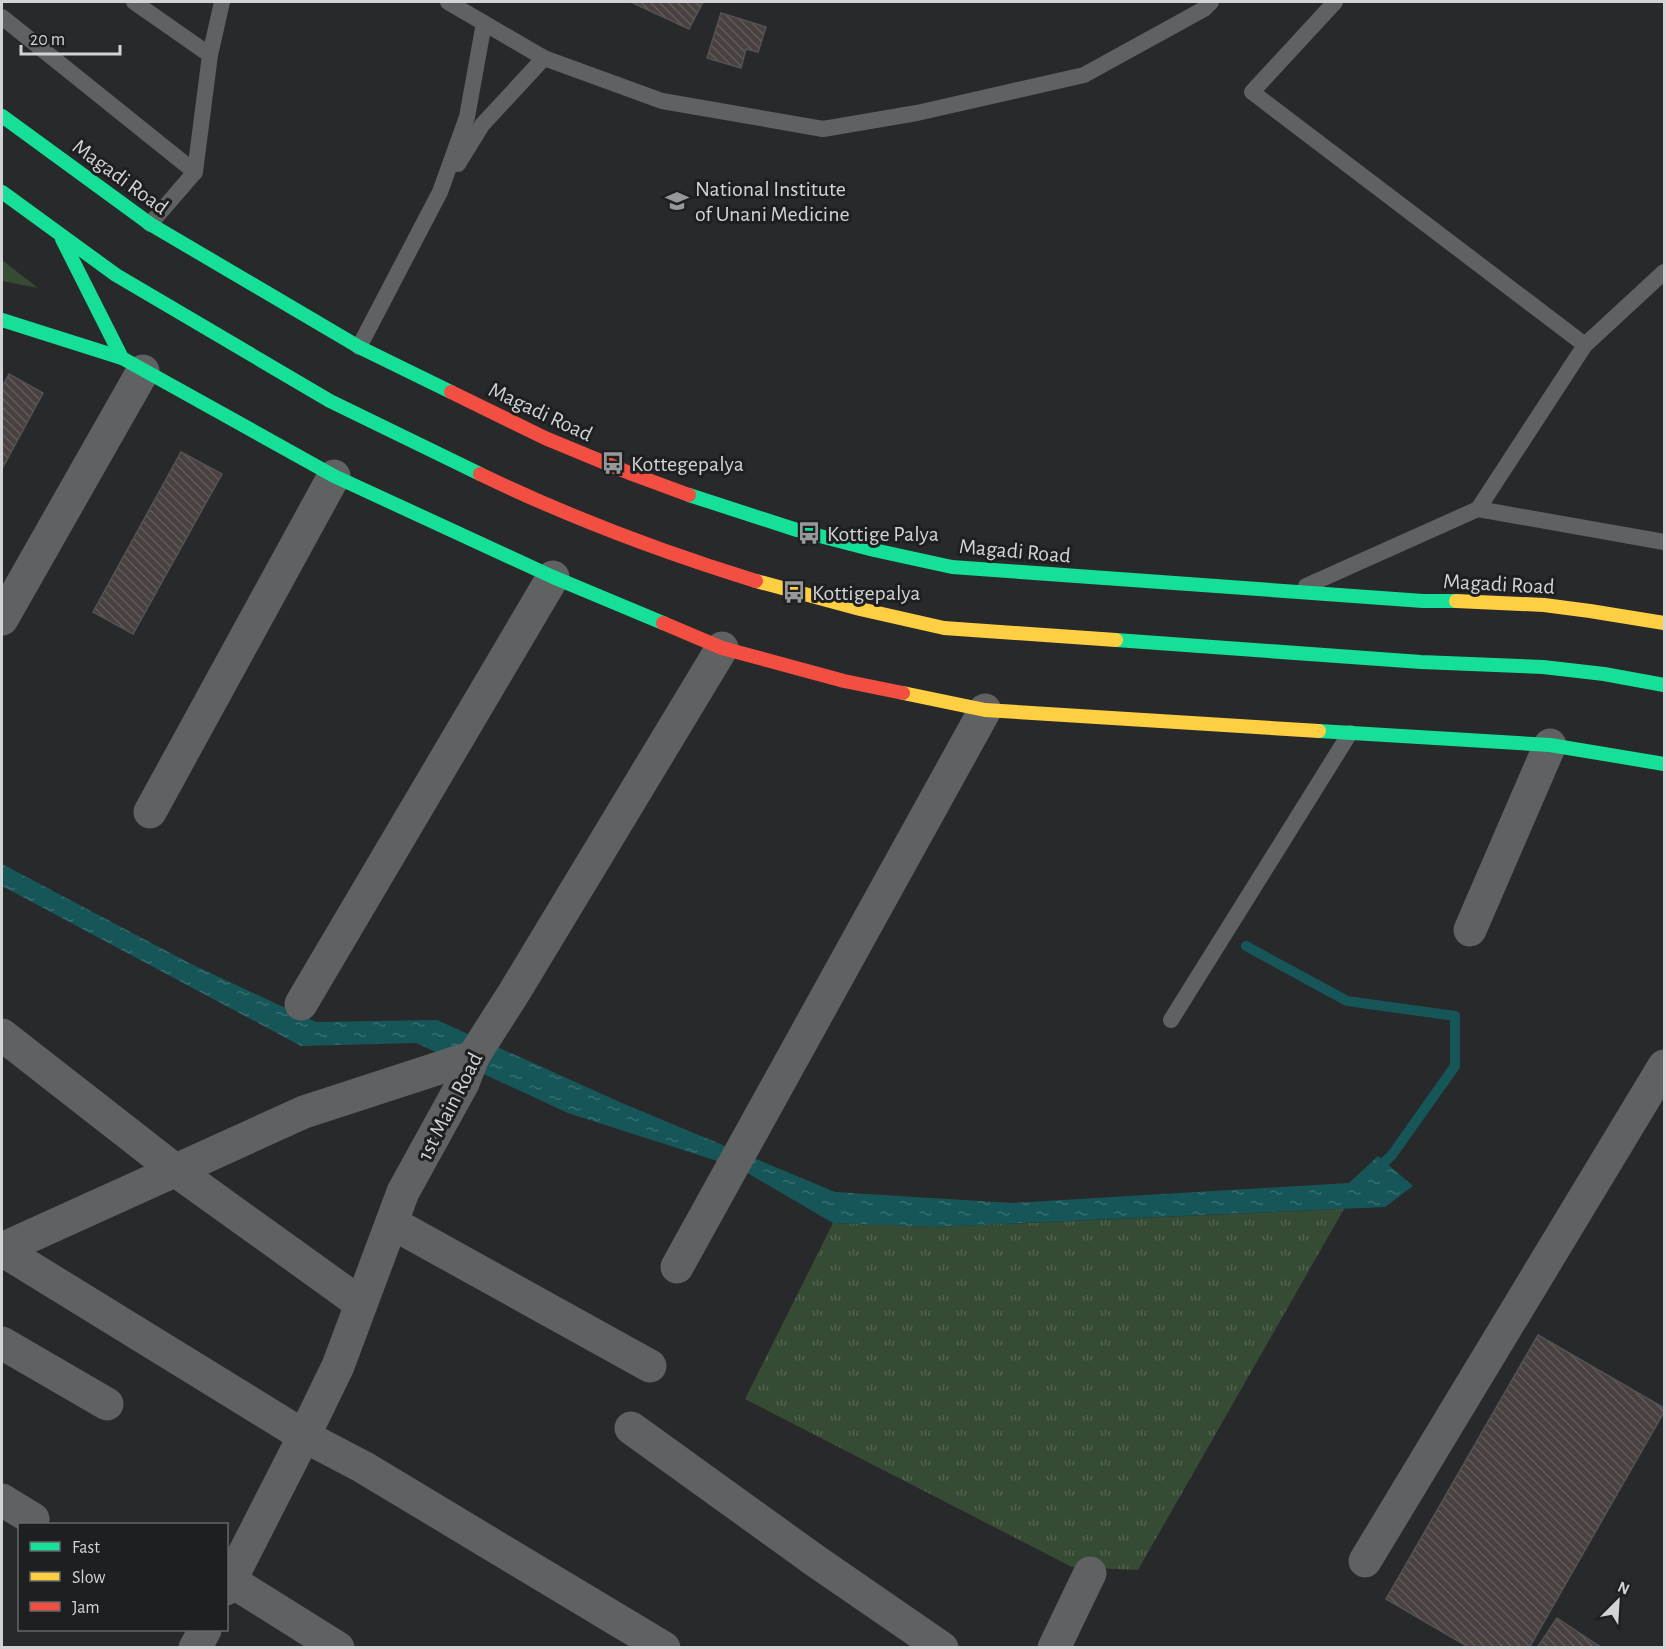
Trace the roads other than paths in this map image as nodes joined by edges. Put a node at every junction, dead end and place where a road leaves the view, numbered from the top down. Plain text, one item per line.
1 (134, 2) edge
2 (222, 2) edge
3 (448, 2) edge
4 (1211, 2) edge
5 (1335, 2) edge
6 (2, 17) edge
7 (484, 23) junction
8 (210, 55) junction
9 (543, 58) junction
10 (2, 116) edge
11 (195, 172) junction
12 (2, 192) edge
13 (440, 192) junction
14 (150, 224) junction
15 (59, 234) junction
16 (1665, 272) edge
17 (2, 320) edge
18 (1585, 345) junction
19 (359, 347) junction
20 (133, 365) junction
21 (334, 476) junction
22 (1478, 509) junction
23 (1665, 542) edge
24 (553, 577) junction
25 (1294, 592) junction
26 (2, 619) edge
27 (1665, 623) edge
28 (722, 648) junction
29 (1665, 685) edge
30 (985, 710) junction
31 (1350, 733) junction
32 (1550, 745) junction
33 (1665, 765) edge
34 (150, 812) dead end
35 (1470, 930) dead end
36 (301, 1004) dead end
37 (1171, 1020) dead end
38 (2, 1035) edge
39 (473, 1057) junction
40 (1665, 1066) edge
41 (175, 1170) junction
42 (392, 1223) junction
43 (2, 1249) edge
44 (677, 1267) dead end
45 (360, 1304) junction
46 (2, 1342) edge
47 (650, 1366) dead end
48 (107, 1404) dead end
49 (630, 1428) dead end
50 (304, 1436) junction
51 (2, 1500) edge
52 (33, 1519) dead end
53 (1365, 1561) dead end
54 (1090, 1573) dead end
55 (229, 1585) edge
56 (204, 1631) edge
57 (195, 1647) edge
58 (338, 1647) edge
59 (664, 1647) edge
60 (942, 1647) edge
61 (1054, 1647) edge

1 - 8 lane
2 - 8 lane
3 - 7 lane
4 - 9 lane
5 - 18 lane
6 - 11 lane
7 - 9 lane
7 - 13 lane
8 - 11 lane
9 - 13 lane
10 - 14 main road, Magadi Road
11 - 14 lane
12 - 15 main road
13 - 19 lane
14 - 19 main road, Magadi Road
15 - 20 main road
15 - 29 main road
16 - 18 lane
17 - 20 main road
18 - 22 lane
19 - 25 main road, Magadi Road
20 - 21 main road
20 - 26 street
21 - 24 main road
21 - 34 street
22 - 23 lane
22 - 25 lane
24 - 28 main road
24 - 36 street
25 - 27 main road, Magadi Road
28 - 30 main road
28 - 39 street, 1st Main Road
30 - 31 main road
30 - 44 street
31 - 32 main road
31 - 37 lane
32 - 33 main road
32 - 35 street
38 - 41 street
39 - 41 street
39 - 42 street, 1st Main Road
40 - 53 street
41 - 43 street
41 - 45 street
42 - 45 street, 1st Main Road
42 - 47 street
43 - 50 street
45 - 50 street, 1st Main Road
46 - 48 street
49 - 60 street
50 - 55 street, 1st Main Road
50 - 59 street
51 - 52 street
54 - 61 street
55 - 58 street
56 - 57 street

